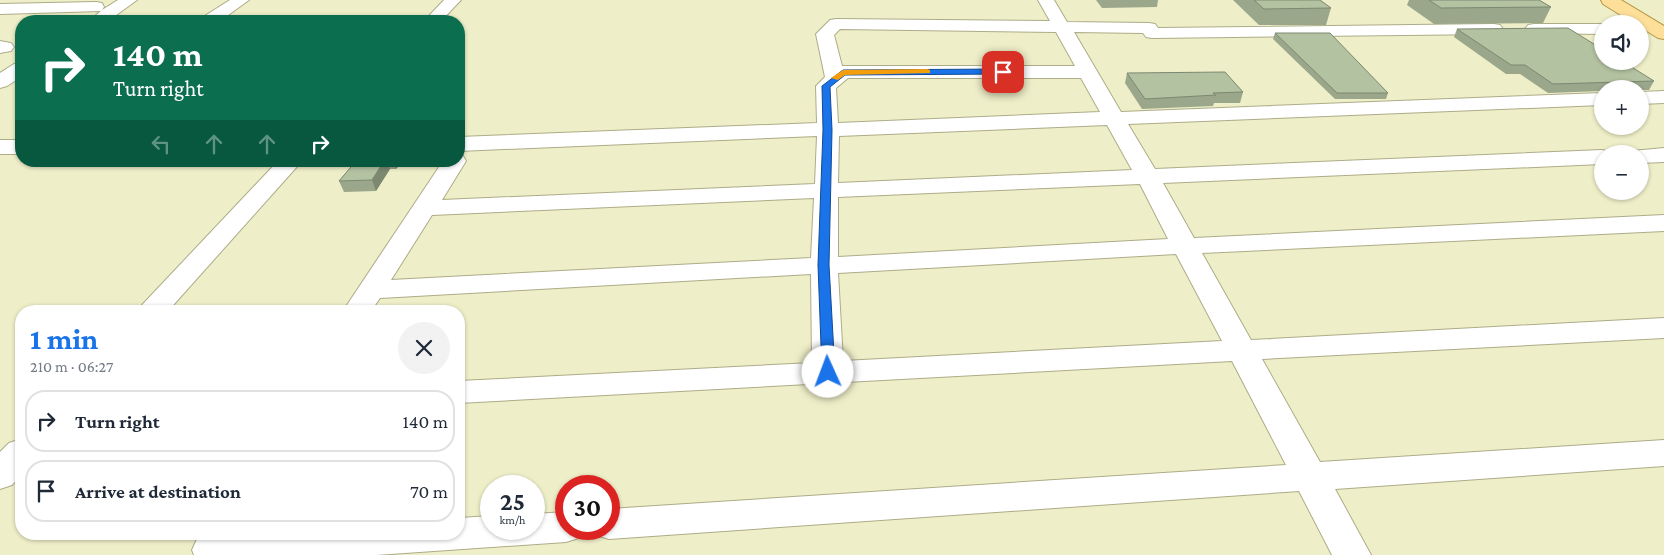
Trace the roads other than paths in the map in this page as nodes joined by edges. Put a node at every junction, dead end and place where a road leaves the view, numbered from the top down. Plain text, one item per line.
1 (129, 0) edge
2 (241, 0) edge
3 (453, 0) edge
4 (1046, 0) edge
5 (1609, 0) edge
6 (0, 10) edge
7 (96, 14) edge
8 (219, 15) edge
9 (438, 15) edge
10 (1061, 27) junction
11 (1594, 29) edge
12 (1653, 30) edge
13 (15, 72) edge
14 (1087, 72) junction
15 (835, 79) junction
16 (0, 82) edge
17 (1664, 97) edge
18 (1649, 98) edge
19 (1594, 99) edge
20 (1114, 118) junction
21 (828, 130) junction
22 (0, 147) edge
23 (15, 147) edge
24 (465, 151) edge
25 (1664, 155) edge
26 (1649, 156) edge
27 (1594, 157) edge
28 (286, 167) edge
29 (450, 167) edge
30 (1148, 177) junction
31 (826, 190) junction
32 (424, 208) junction
33 (1664, 223) edge
34 (1185, 246) junction
35 (824, 265) junction
36 (364, 300) edge
37 (158, 305) edge
38 (1664, 328) edge
39 (1243, 350) junction
40 (828, 372) junction
41 (465, 392) edge
42 (1664, 453) edge
43 (15, 459) edge
44 (0, 475) edge
45 (1312, 478) junction
46 (620, 523) edge
47 (555, 528) edge
48 (465, 534) edge
49 (217, 540) edge
50 (365, 540) edge
51 (1352, 555) edge

1 - 7 street
2 - 8 street
3 - 9 street
4 - 10 street
5 - 12 main road
6 - 7 street
10 - 11 street
10 - 14 street
10 - 15 street
13 - 16 street
14 - 15 street
14 - 20 street
15 - 21 street
17 - 18 street
19 - 20 street
20 - 21 street
20 - 30 street
21 - 24 street
21 - 31 street
22 - 23 street
25 - 26 street
27 - 30 street
28 - 37 street
29 - 32 street
30 - 31 street
30 - 34 street
31 - 32 street
31 - 35 street
32 - 36 street
33 - 34 street
34 - 35 street
34 - 39 street
35 - 36 street
35 - 40 street
38 - 39 street
39 - 40 street
39 - 45 street
40 - 41 street
42 - 45 street
43 - 44 street
45 - 46 street
45 - 51 street
47 - 48 street
49 - 50 street

